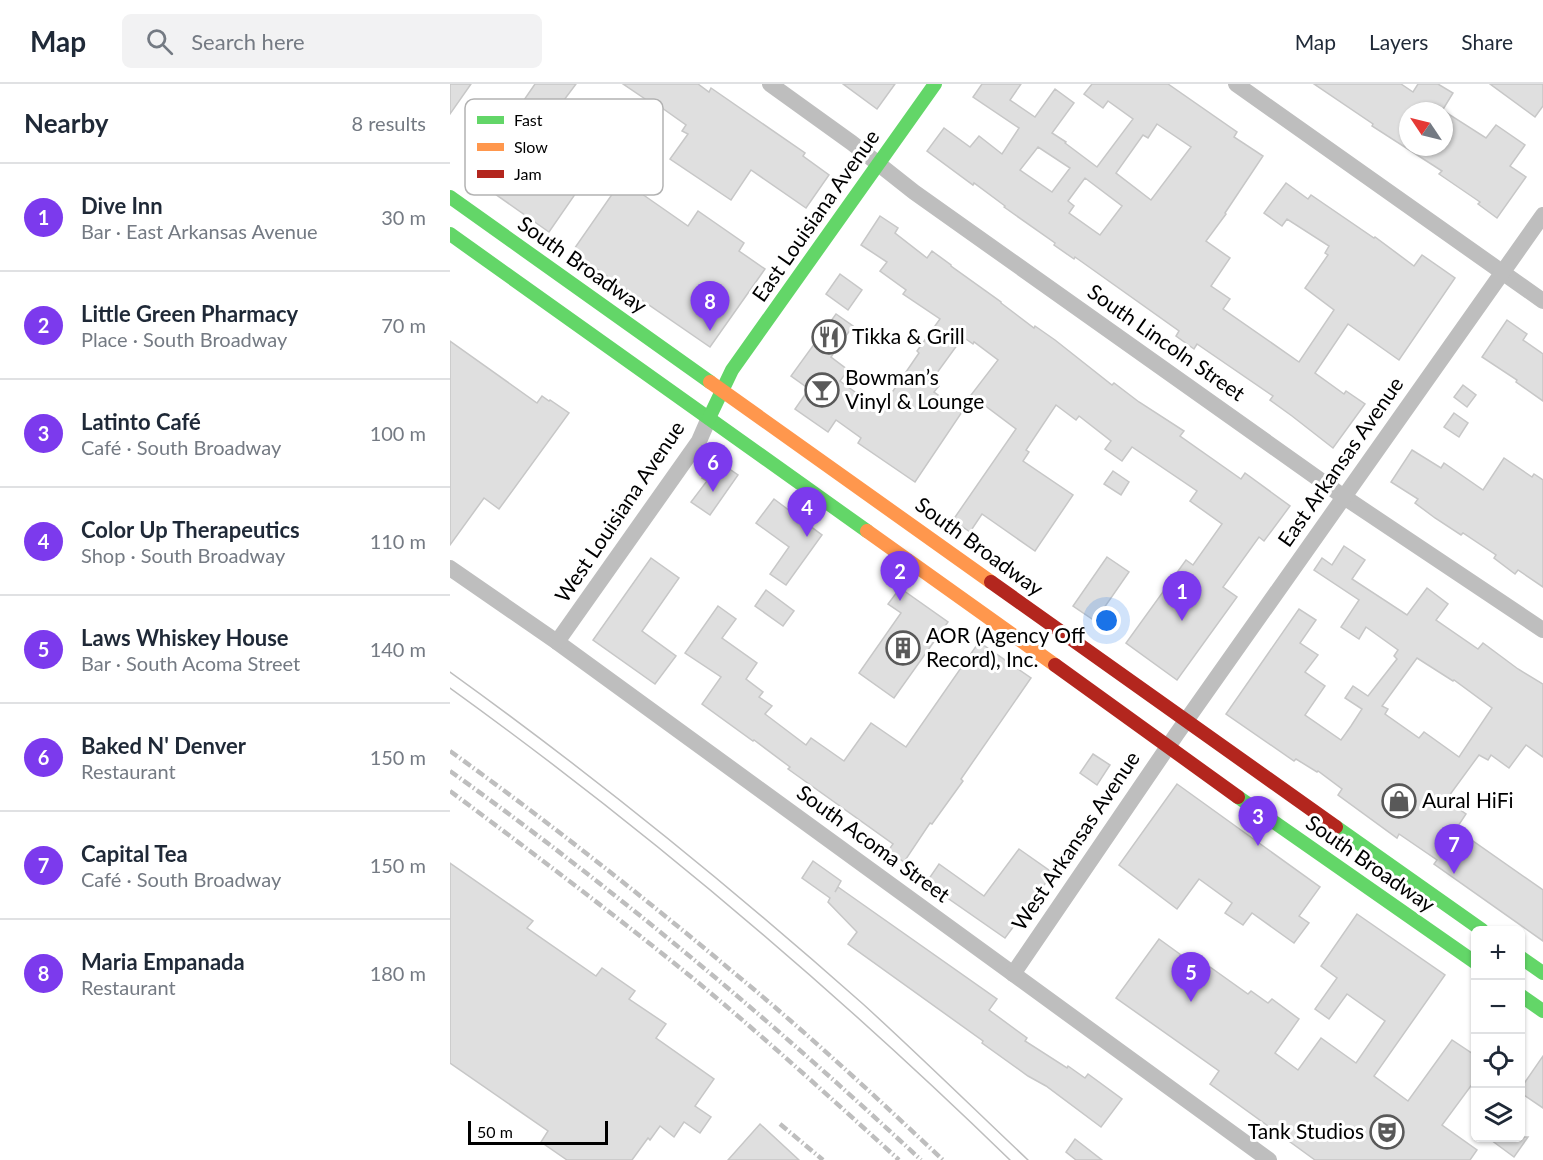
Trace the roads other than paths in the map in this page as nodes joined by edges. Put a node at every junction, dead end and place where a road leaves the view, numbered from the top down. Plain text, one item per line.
1 (770, 84) edge
2 (935, 84) edge
3 (1236, 84) edge
4 (879, 163) junction
5 (450, 197) edge
6 (1543, 215) edge
7 (450, 234) edge
8 (1503, 272) junction
9 (1543, 301) edge
10 (722, 390) junction
11 (712, 411) junction
12 (1344, 496) junction
13 (450, 568) edge
14 (1543, 630) edge
15 (557, 642) junction
16 (1176, 735) junction
17 (1476, 926) edge
18 (1471, 959) edge
19 (1525, 960) edge
20 (1543, 973) edge
21 (1013, 974) junction
22 (1525, 998) edge
23 (1543, 1011) edge
24 (1269, 1160) edge

1 - 4 street, South Lincoln Street
2 - 4 main road, East Louisiana Avenue
3 - 8 street
4 - 10 main road, East Louisiana Avenue
4 - 12 street, South Lincoln Street
5 - 10 main road, South Broadway
6 - 8 street, East Arkansas Avenue
7 - 11 main road, South Broadway
8 - 9 street
8 - 12 street, East Arkansas Avenue
10 - 11 main road, East Louisiana Avenue
10 - 16 main road, South Broadway
11 - 15 street, West Louisiana Avenue
11 - 16 main road, South Broadway
12 - 14 street, South Lincoln Street
12 - 16 street, East Arkansas Avenue
13 - 15 street, South Acoma Street
15 - 21 street, South Acoma Street
16 - 17 main road, South Broadway
16 - 18 main road, South Broadway
16 - 21 street, West Arkansas Avenue
19 - 20 main road
21 - 24 street, South Acoma Street
22 - 23 main road

